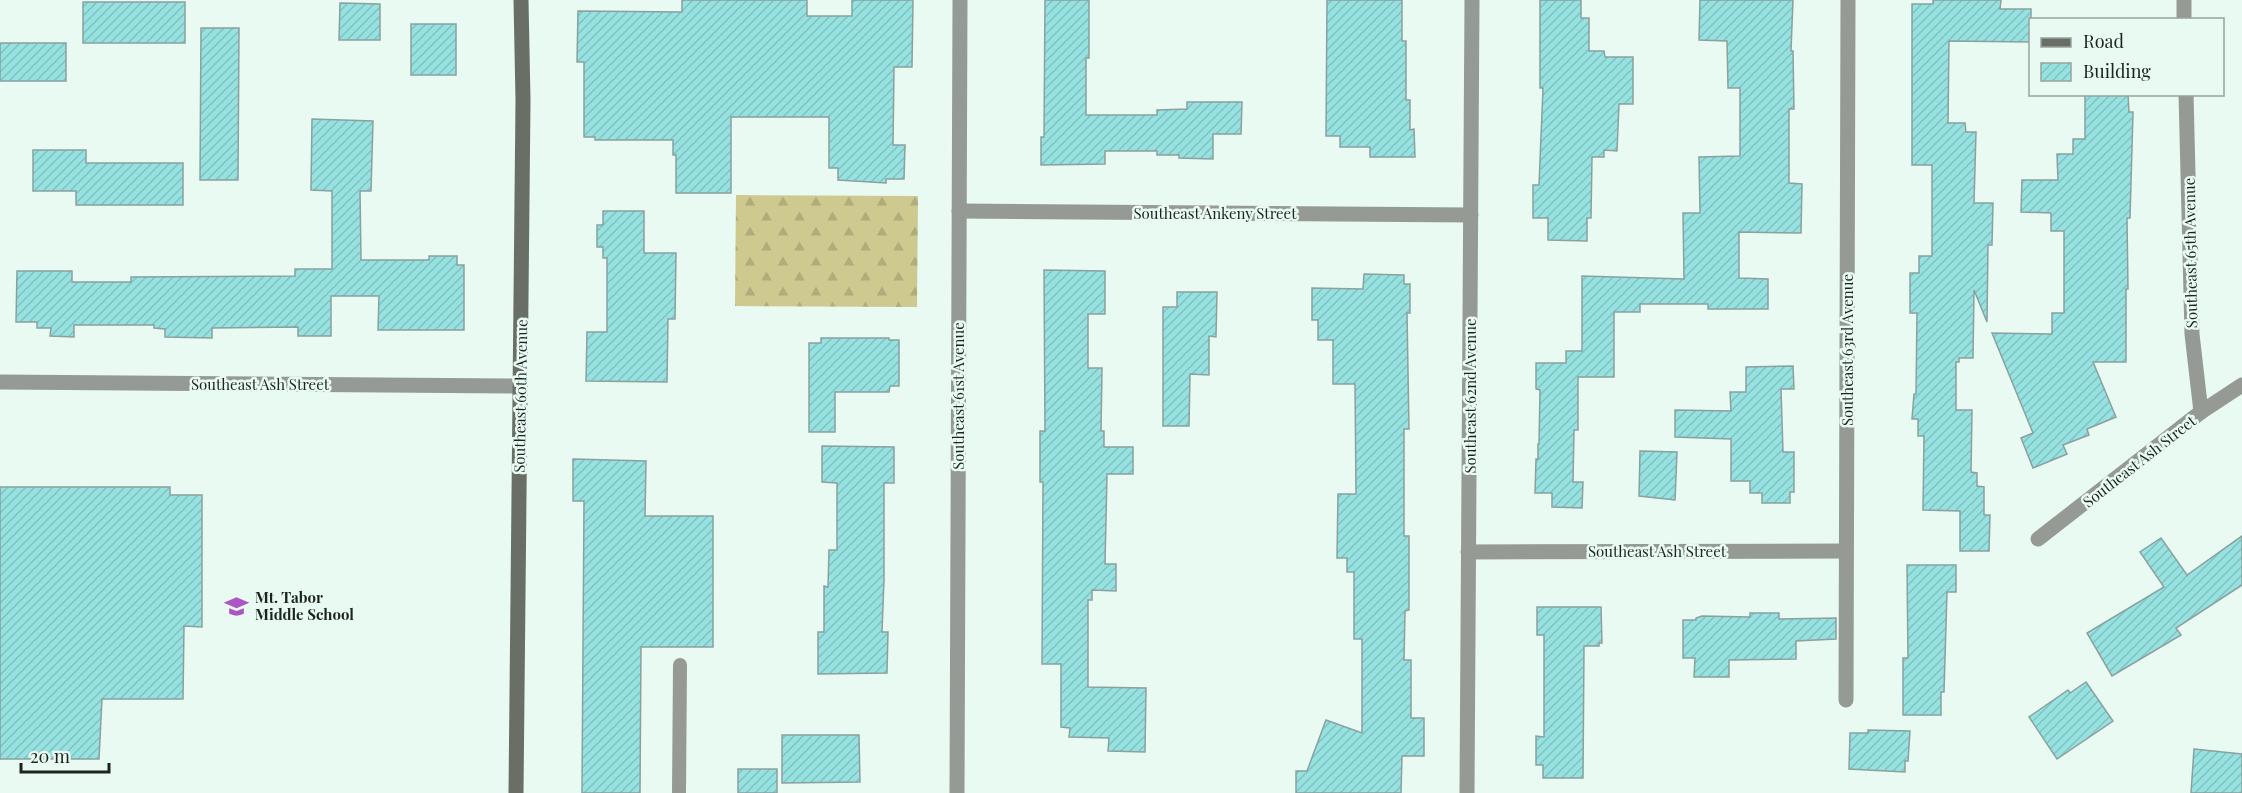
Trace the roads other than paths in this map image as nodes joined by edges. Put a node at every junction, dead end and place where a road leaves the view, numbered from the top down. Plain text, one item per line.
1 (521, 0) edge
2 (960, 0) edge
3 (1472, 0) edge
4 (1848, 0) edge
5 (2184, 0) edge
6 (2184, 18) edge
7 (2186, 96) edge
8 (959, 211) junction
9 (1471, 215) junction
10 (0, 382) edge
11 (2242, 385) edge
12 (520, 386) junction
13 (2201, 412) junction
14 (2038, 539) dead end
15 (1846, 551) junction
16 (1468, 552) junction
17 (680, 665) dead end
18 (1846, 700) dead end
19 (516, 793) edge
20 (679, 793) edge
21 (957, 793) edge
22 (1467, 793) edge

1 - 12 main road, Southeast 60th Avenue
2 - 8 street, Southeast 61st Avenue
3 - 9 street, Southeast 62nd Avenue
4 - 15 street, Southeast 63rd Avenue
5 - 6 street
7 - 13 street, Southeast 65th Avenue
8 - 9 street, Southeast Ankeny Street
8 - 21 street, Southeast 61st Avenue
9 - 16 street, Southeast 62nd Avenue
10 - 12 street, Southeast Ash Street
11 - 13 street, Southeast Ash Street
12 - 19 main road, Southeast 60th Avenue
13 - 14 street, Southeast Ash Street
15 - 16 street, Southeast Ash Street
15 - 18 street, Southeast 63rd Avenue
16 - 22 street, Southeast 62nd Avenue
17 - 20 lane

